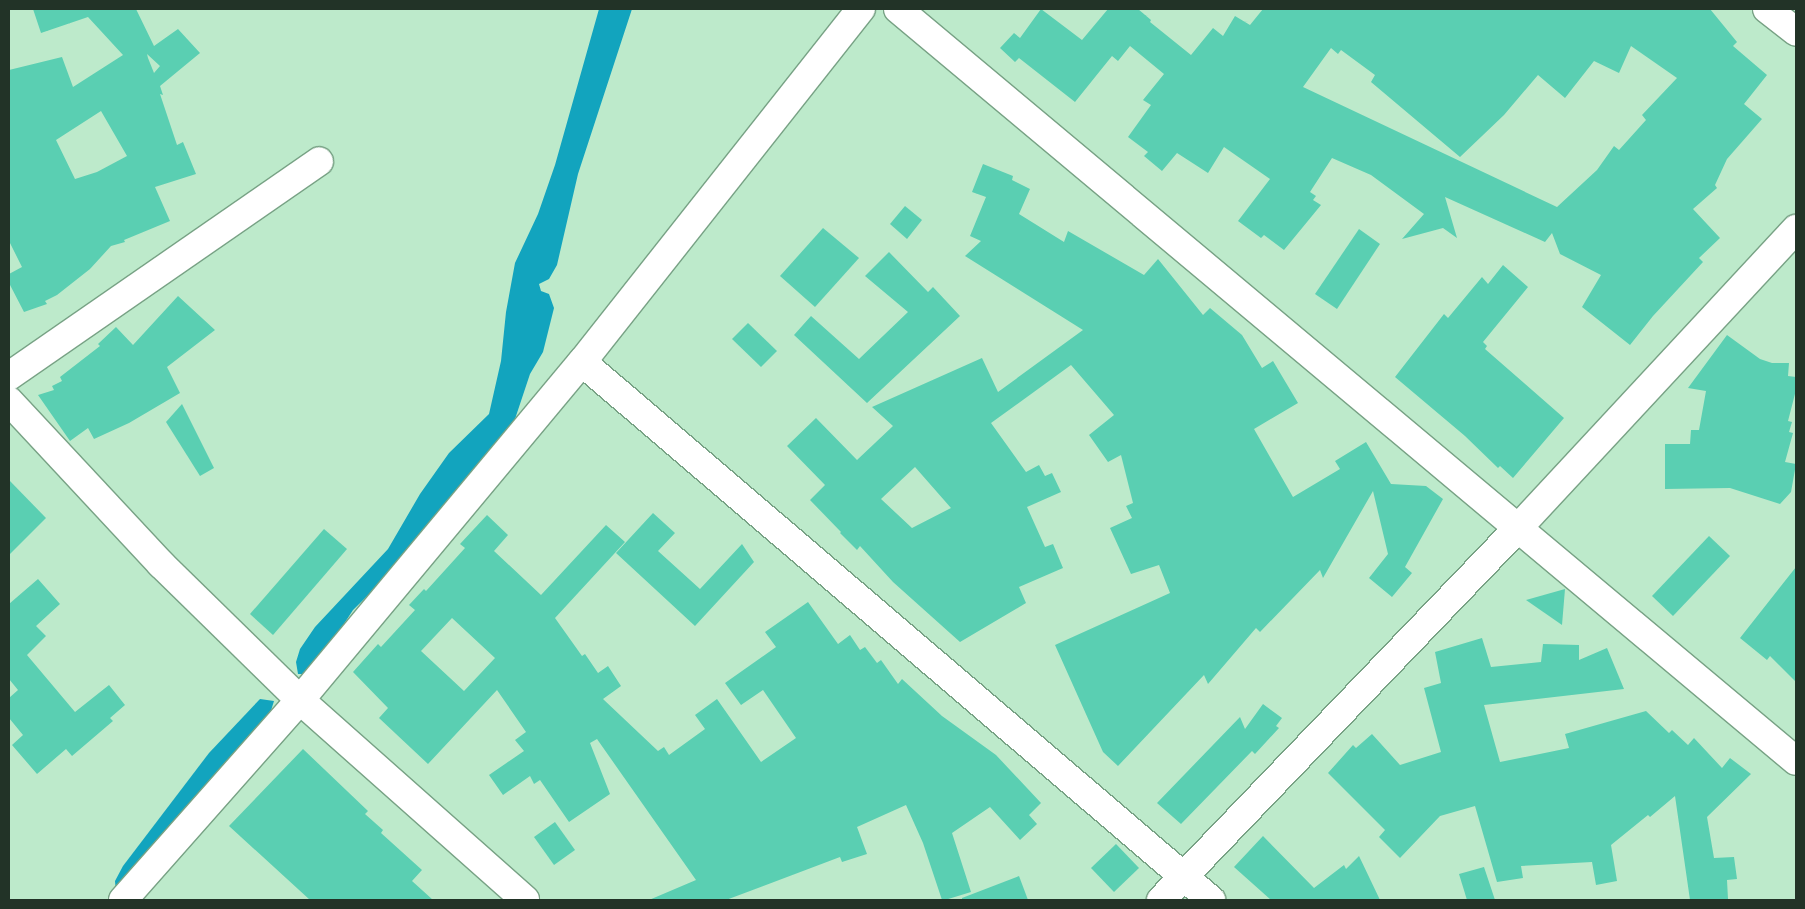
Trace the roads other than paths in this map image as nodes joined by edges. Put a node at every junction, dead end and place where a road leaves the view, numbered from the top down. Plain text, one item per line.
1 (861, 9) edge
2 (898, 9) edge
3 (1767, 9) edge
4 (1796, 32) edge
5 (318, 161) dead end
6 (1796, 229) edge
7 (582, 362) junction
8 (9, 376) edge
9 (9, 401) edge
10 (1520, 527) junction
11 (300, 700) junction
12 (1794, 754) edge
13 (1182, 877) junction
14 (123, 900) edge
15 (525, 900) edge
16 (1161, 900) edge
17 (1211, 900) edge

1 - 7 street
2 - 10 street
3 - 4 street
5 - 8 street
6 - 10 street
7 - 11 street
7 - 13 street
9 - 11 street
10 - 12 street
10 - 13 street
11 - 14 street
11 - 15 street
13 - 16 street
13 - 17 street

